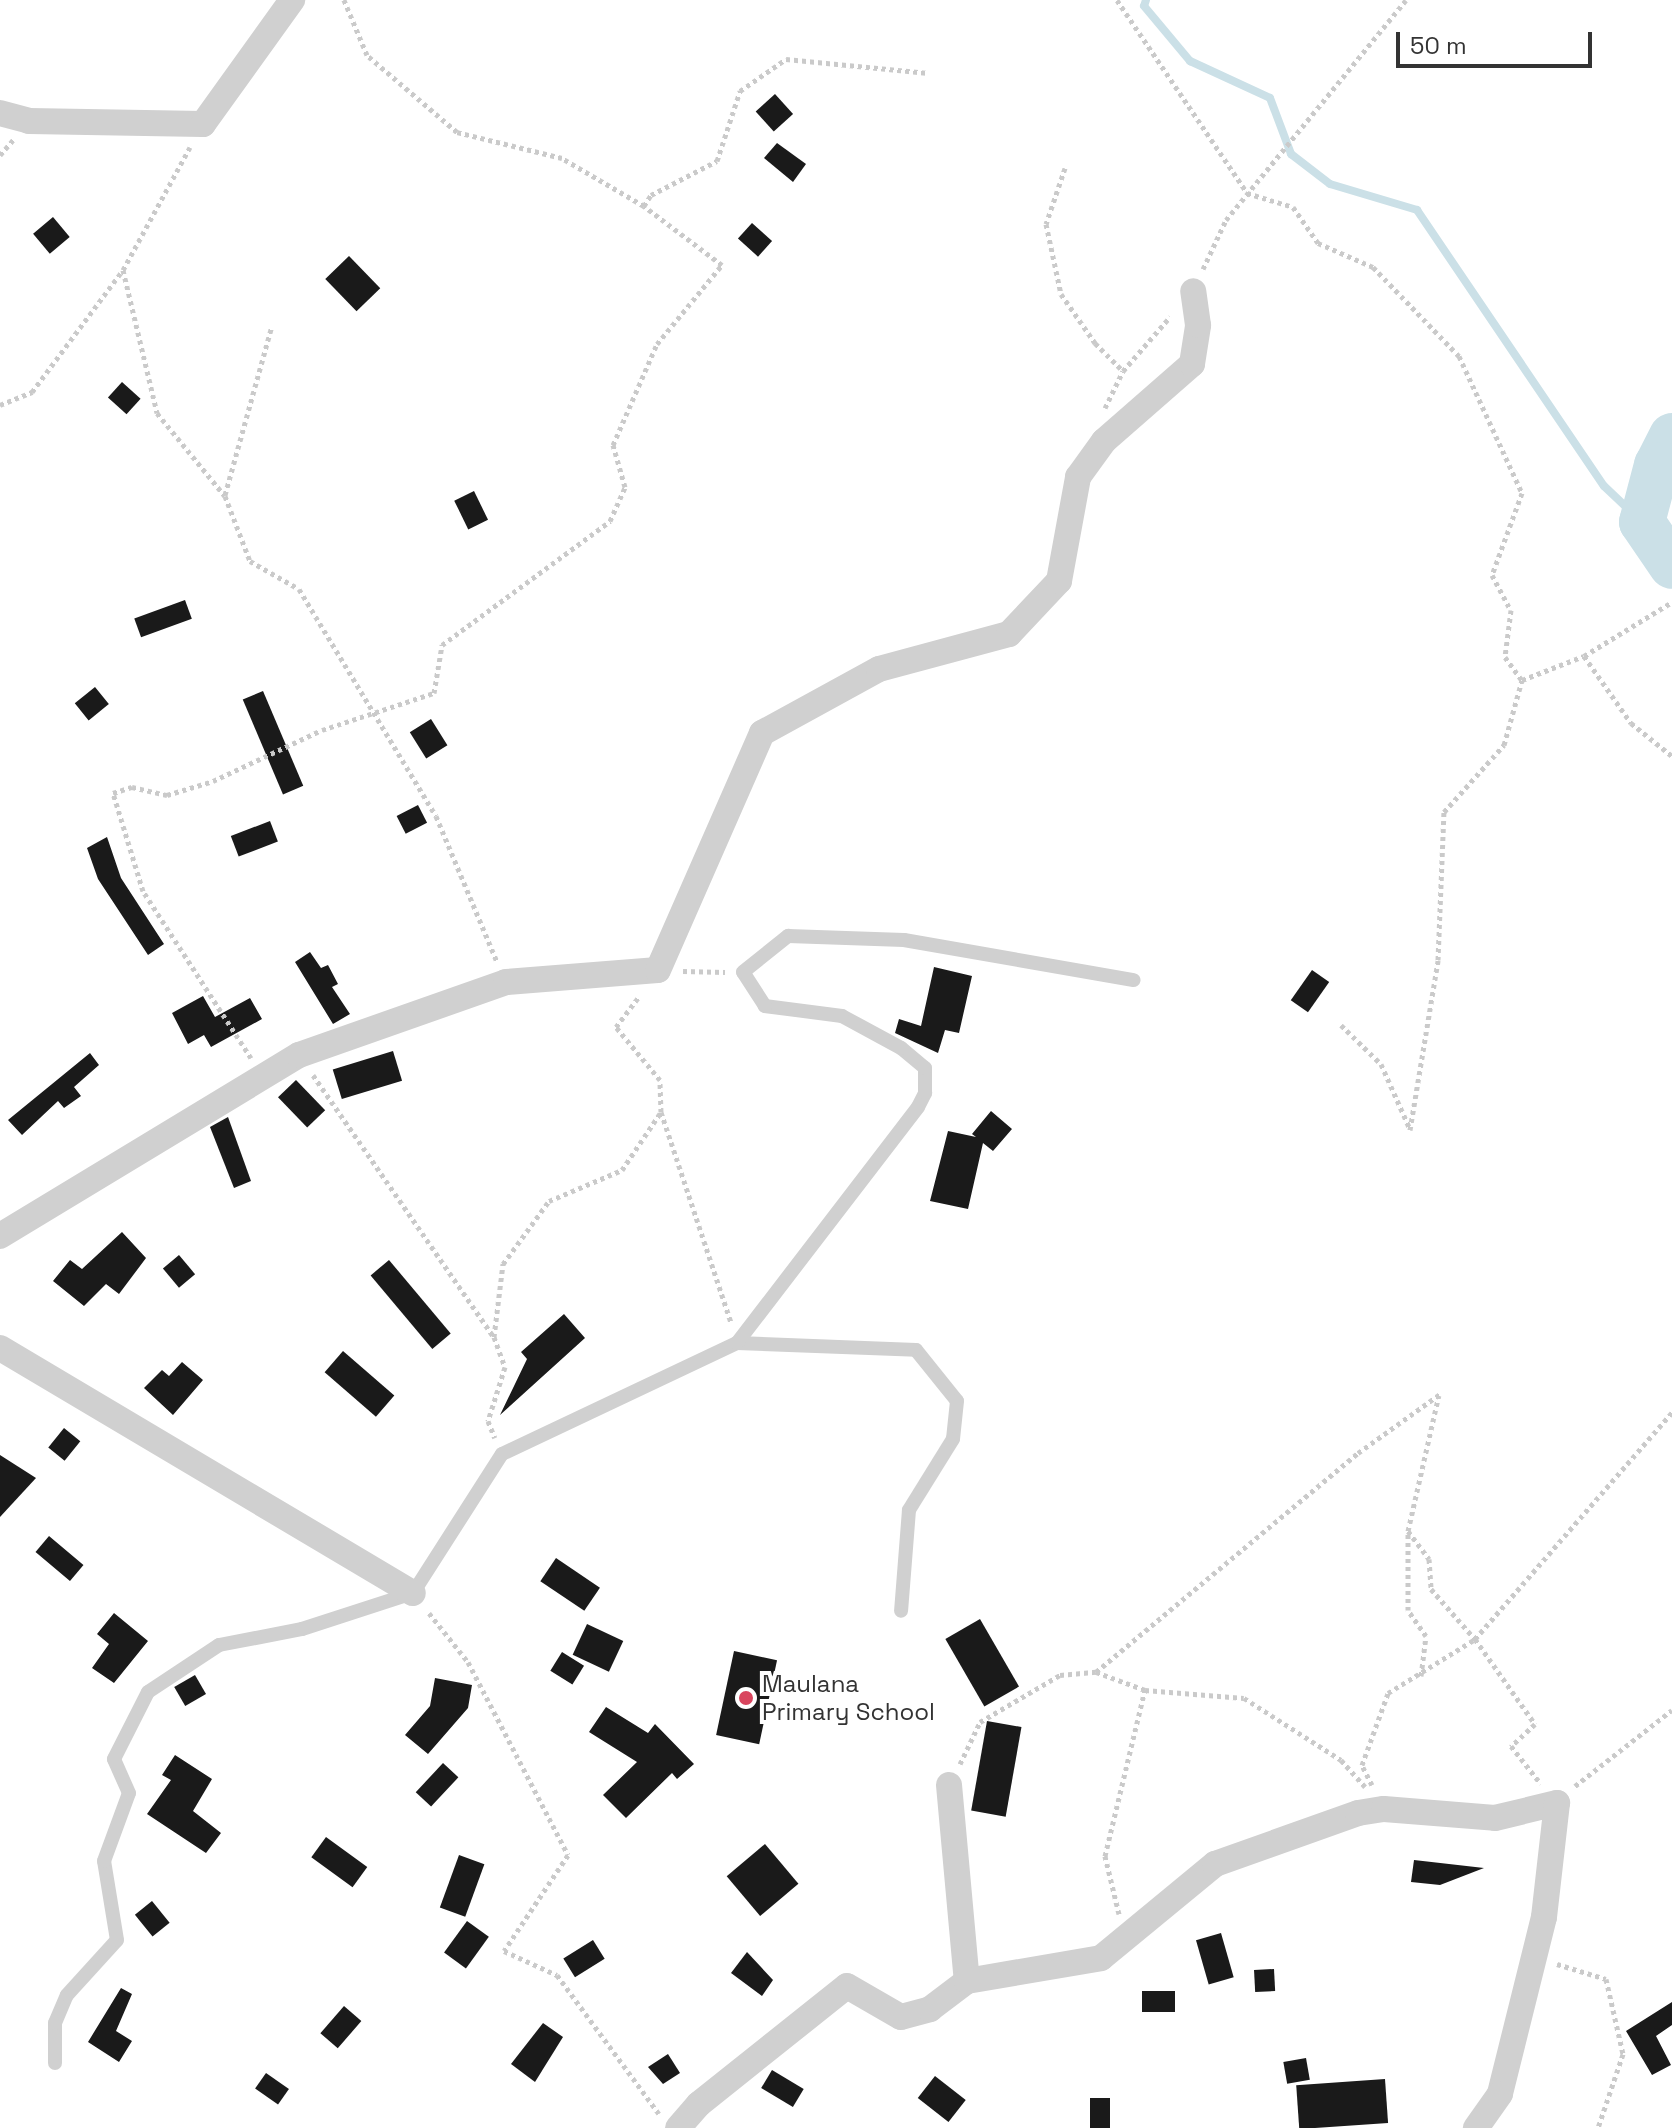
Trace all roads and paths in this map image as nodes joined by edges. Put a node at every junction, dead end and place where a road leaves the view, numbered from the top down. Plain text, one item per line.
1 (292, 0) edge
2 (344, 0) edge
3 (1117, 0) edge
4 (1406, 0) edge
5 (928, 73) dead end
6 (0, 113) edge
7 (203, 124) junction
8 (1065, 168) dead end
9 (1247, 193) junction
10 (644, 206) junction
11 (123, 270) junction
12 (1193, 291) junction
13 (272, 326) dead end
14 (1123, 371) junction
15 (0, 405) edge
16 (1104, 441) junction
17 (225, 496) junction
18 (1672, 602) edge
19 (1584, 656) junction
20 (1522, 680) junction
21 (375, 715) junction
22 (1672, 756) edge
23 (658, 970) junction
24 (743, 972) junction
25 (1134, 980) dead end
26 (506, 982) junction
27 (1341, 1025) dead end
28 (299, 1055) junction
29 (263, 1077) junction
30 (661, 1112) junction
31 (0, 1236) edge
32 (494, 1337) junction
33 (737, 1343) junction
34 (0, 1348) edge
35 (1672, 1412) edge
36 (502, 1454) junction
37 (1408, 1531) junction
38 (413, 1593) junction
39 (901, 1611) dead end
40 (1475, 1639) junction
41 (1096, 1672) junction
42 (1421, 1677) junction
43 (1145, 1690) junction
44 (1672, 1710) edge
45 (949, 1785) joint
46 (1557, 1803) junction
47 (1384, 1809) junction
48 (1125, 1942) junction
49 (1532, 1957) junction
50 (967, 1981) junction
51 (55, 2063) dead end
52 (669, 2128) edge
53 (678, 2128) edge
54 (1476, 2128) edge
55 (1598, 2128) edge

1 - 7 street
2 - 10 path
3 - 9 path
4 - 9 path
5 - 10 path
6 - 7 street
7 - 11 path
8 - 14 path
9 - 12 path
9 - 20 path
10 - 21 path
11 - 15 path
11 - 17 path
12 - 14 path
12 - 16 street
13 - 17 path
14 - 16 path
16 - 23 street
17 - 21 path
18 - 19 path
19 - 20 path
19 - 22 path
20 - 27 path
21 - 26 path
21 - 29 path
23 - 24 path
23 - 26 street
23 - 30 path
24 - 25 lane
24 - 33 lane
26 - 28 street
28 - 29 street
28 - 32 path
29 - 31 street
30 - 32 path
30 - 33 path
32 - 36 path
33 - 36 lane
33 - 39 lane
34 - 38 street
35 - 40 path
36 - 38 lane
37 - 40 path
37 - 41 path
37 - 42 path
38 - 51 lane
38 - 52 path
40 - 42 path
40 - 46 path
41 - 43 path
41 - 45 path
42 - 47 path
43 - 47 path
43 - 48 path
44 - 46 path
45 - 50 street
46 - 47 street
46 - 49 street
47 - 48 street
48 - 50 street
49 - 54 street
49 - 55 path
50 - 53 street

